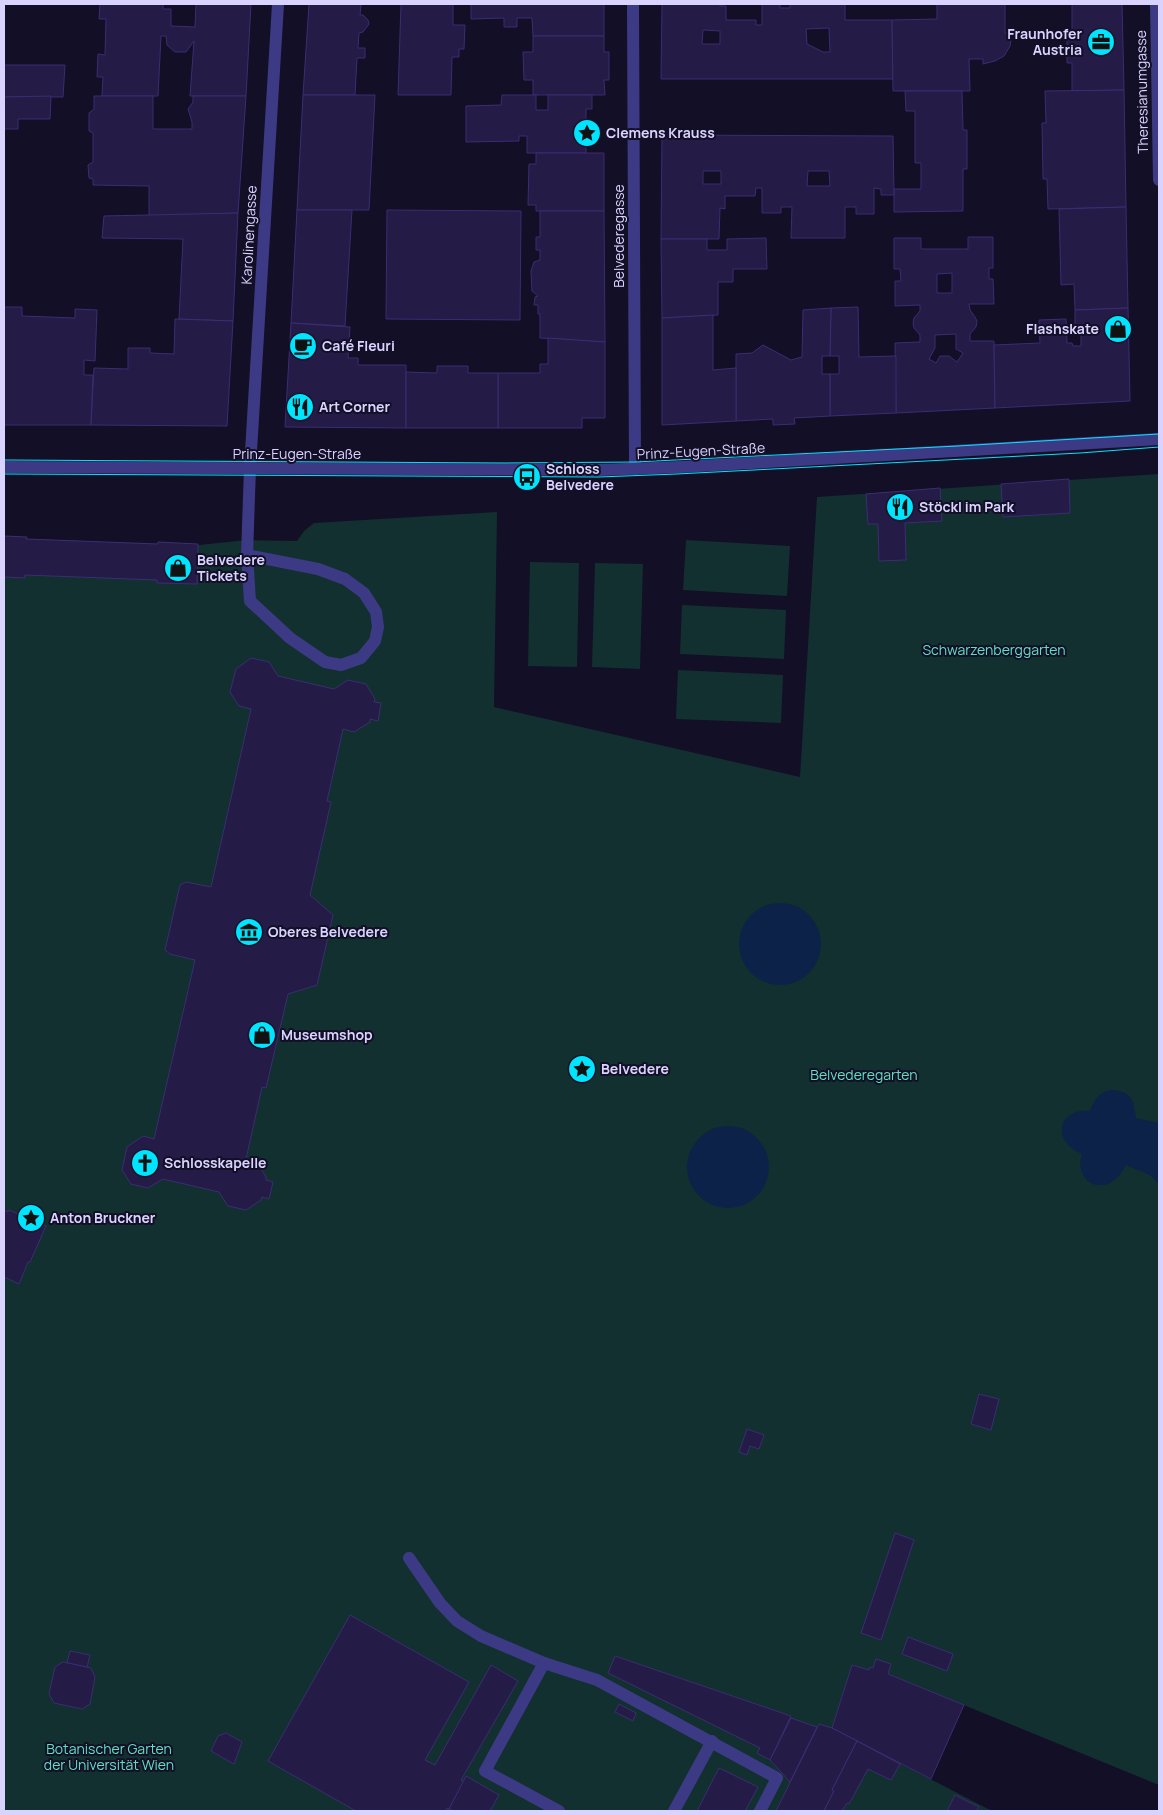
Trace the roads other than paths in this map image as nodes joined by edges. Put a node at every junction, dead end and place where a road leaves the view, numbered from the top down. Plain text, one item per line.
1 (278, 4) edge
2 (633, 4) edge
3 (1156, 4) edge
4 (1159, 180) edge
5 (1159, 439) edge
6 (4, 467) edge
7 (250, 468) junction
8 (635, 469) junction
9 (248, 555) junction
10 (409, 1558) dead end
11 (544, 1662) junction
12 (712, 1741) junction
13 (559, 1811) edge
14 (674, 1811) edge
15 (760, 1811) edge

1 - 7 street, Karolinengasse
2 - 8 street, Belvederegasse
3 - 4 street, Theresianumgasse
5 - 8 street, Prinz-Eugen-Straße
6 - 7 street, Prinz-Eugen-Straße
7 - 8 street, Prinz-Eugen-Straße
7 - 9 street, Karolinengasse
9 - 9 street, Karolinengasse
10 - 11 street
11 - 12 street
11 - 13 street
12 - 14 street
12 - 15 street

